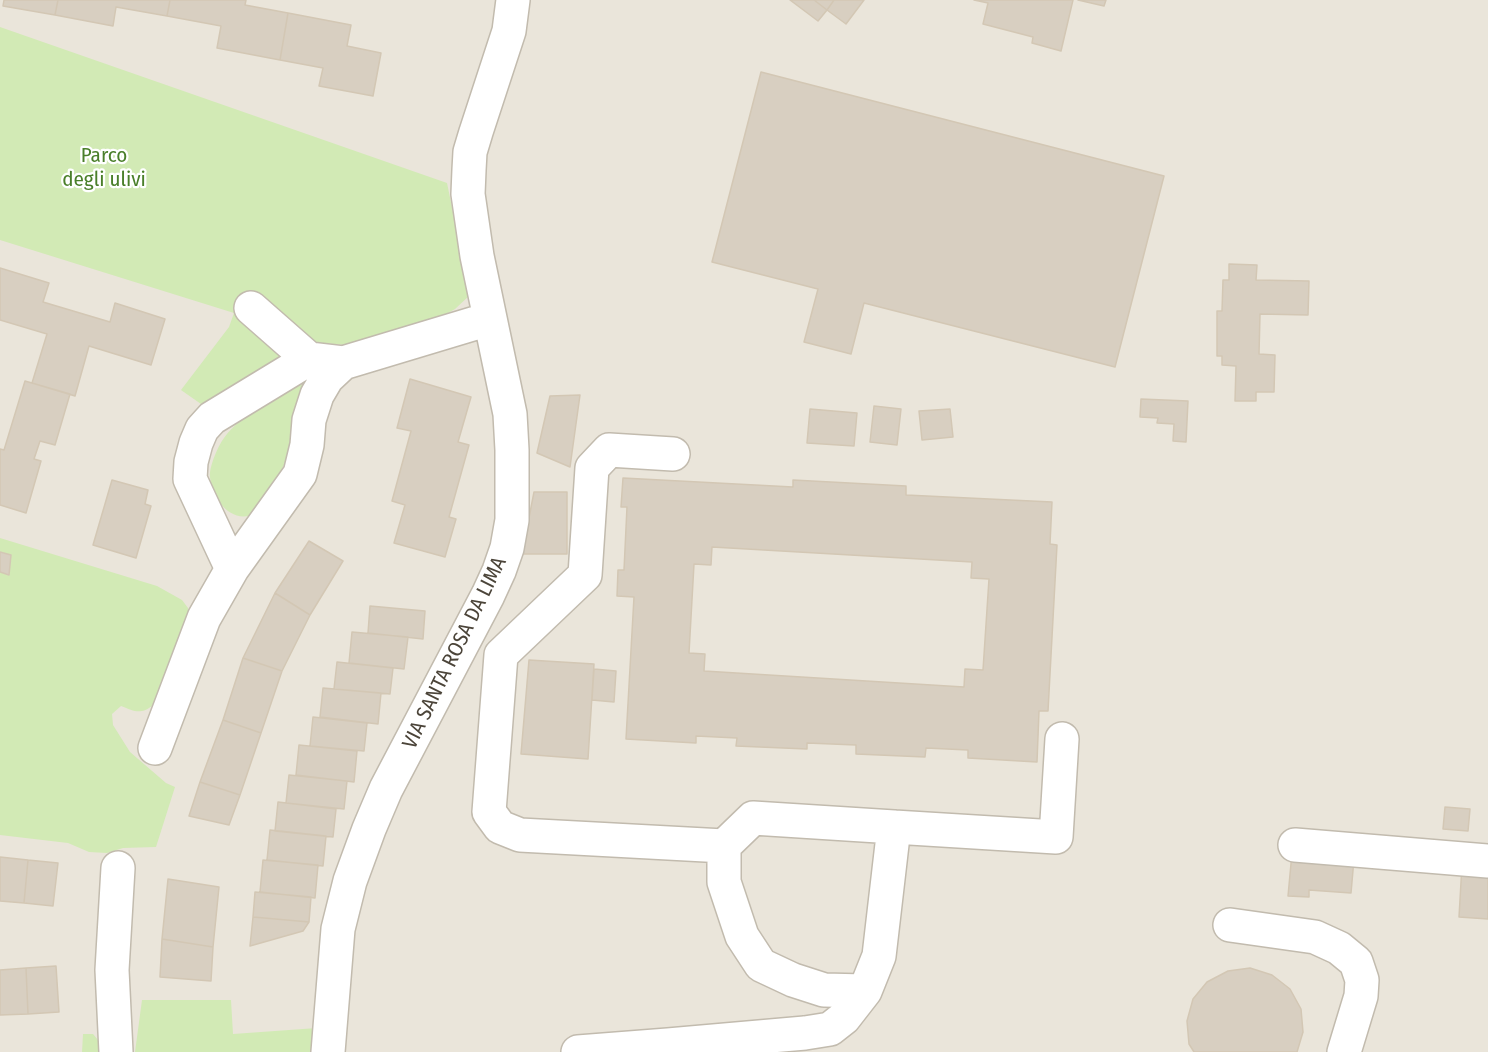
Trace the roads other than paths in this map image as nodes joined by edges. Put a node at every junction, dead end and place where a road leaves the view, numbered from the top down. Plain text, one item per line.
1 (523, 0) edge
2 (511, 15) edge
3 (251, 308) dead end
4 (489, 319) junction
5 (309, 359) junction
6 (343, 363) junction
7 (673, 454) dead end
8 (232, 569) junction
9 (1062, 739) dead end
10 (155, 748) dead end
11 (894, 827) junction
12 (1295, 845) dead end
13 (724, 846) junction
14 (1488, 861) edge
15 (118, 868) dead end
16 (1230, 926) dead end
17 (865, 991) junction
18 (669, 1049) edge
19 (116, 1052) edge
20 (328, 1052) edge
21 (578, 1052) edge
22 (1344, 1052) edge

1 - 2 street, VIA SANTA ROSA DA LIMA
2 - 4 street, VIA SANTA ROSA DA LIMA
3 - 5 street
4 - 6 street
4 - 20 street, VIA SANTA ROSA DA LIMA
5 - 6 street
5 - 8 street
6 - 8 street
7 - 13 street
8 - 10 street
9 - 11 street
11 - 13 street
11 - 17 street
12 - 14 street
13 - 17 street
15 - 19 street
16 - 22 street
17 - 18 street
18 - 21 street

